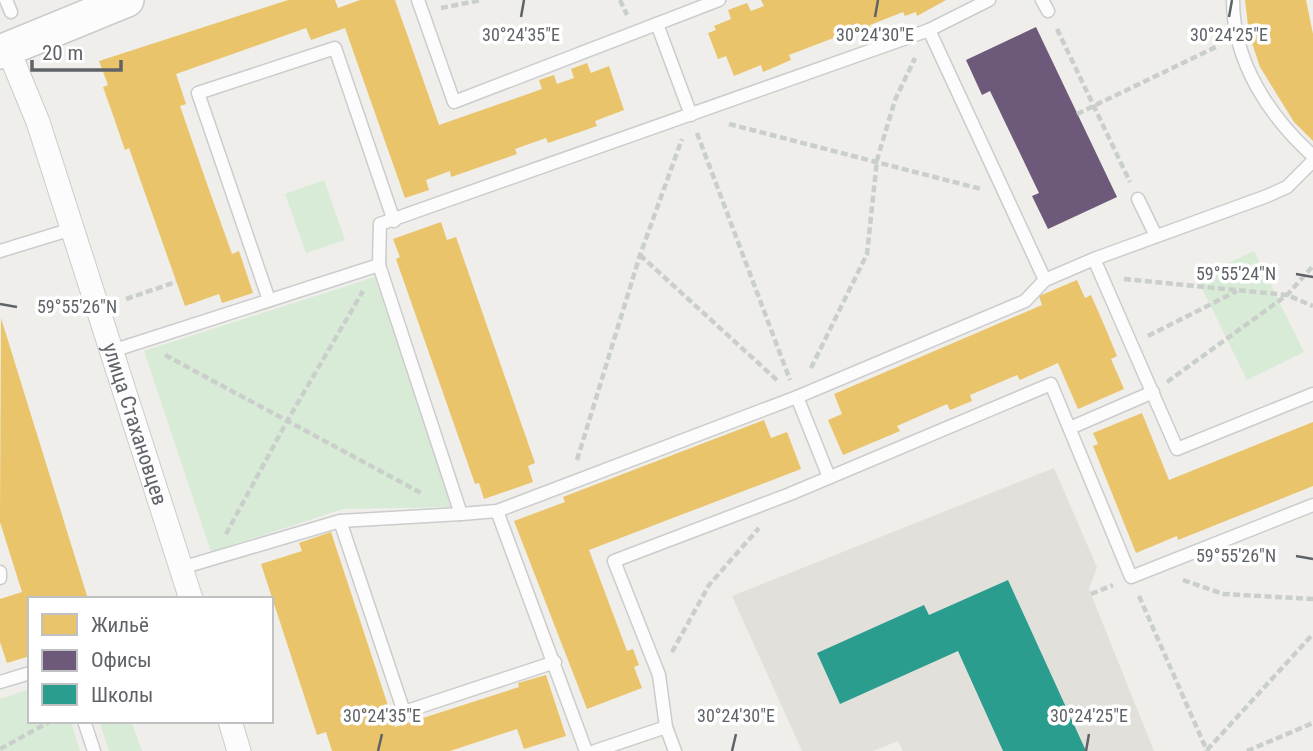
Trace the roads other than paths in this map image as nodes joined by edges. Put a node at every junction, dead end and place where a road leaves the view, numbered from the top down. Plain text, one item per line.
1 (127, 0) edge
2 (719, 0) edge
3 (989, 0) edge
4 (1233, 0) edge
5 (420, 5) edge
6 (965, 6) edge
7 (657, 24) junction
8 (929, 30) junction
9 (4, 51) edge
10 (691, 115) junction
11 (1313, 158) edge
12 (1138, 199) road end
13 (394, 221) junction
14 (72, 229) junction
15 (1156, 236) junction
16 (0, 251) edge
17 (1094, 259) junction
18 (379, 265) junction
19 (1045, 280) junction
20 (269, 300) junction
21 (112, 351) junction
22 (1153, 393) junction
23 (1313, 394) edge
24 (797, 397) junction
25 (1070, 428) junction
26 (829, 477) junction
27 (1313, 505) edge
28 (497, 511) junction
29 (461, 514) junction
30 (340, 521) junction
31 (181, 568) junction
32 (0, 572) edge
33 (0, 579) edge
34 (190, 597) edge
35 (555, 662) junction
36 (28, 674) edge
37 (0, 682) edge
38 (85, 723) edge
39 (231, 723) edge
40 (666, 727) junction
41 (623, 746) edge
42 (94, 751) edge
43 (239, 751) edge
44 (586, 751) edge
45 (595, 751) edge
46 (675, 751) edge

1 - 9 street
2 - 7 lane
3 - 6 lane
4 - 11 lane
5 - 7 lane
6 - 8 lane
7 - 10 lane
8 - 10 lane
8 - 19 lane
9 - 14 street, улица Стахановцев
10 - 13 lane
11 - 15 lane
12 - 15 lane
13 - 18 lane
13 - 20 lane
14 - 16 lane
14 - 21 street, улица Стахановцев
15 - 17 lane
17 - 19 lane
17 - 22 lane
18 - 20 lane
18 - 29 lane
19 - 24 lane
20 - 21 lane
21 - 31 street, улица Стахановцев
22 - 23 lane
22 - 25 lane
24 - 26 lane
24 - 28 lane
25 - 26 lane
25 - 27 lane
26 - 40 lane
28 - 29 lane
28 - 35 lane
29 - 30 lane
30 - 31 lane
30 - 35 lane
31 - 34 street, улица Стахановцев
32 - 33 lane
35 - 44 lane
36 - 37 lane
38 - 42 lane
39 - 43 street
40 - 41 lane
40 - 46 lane
41 - 45 lane

